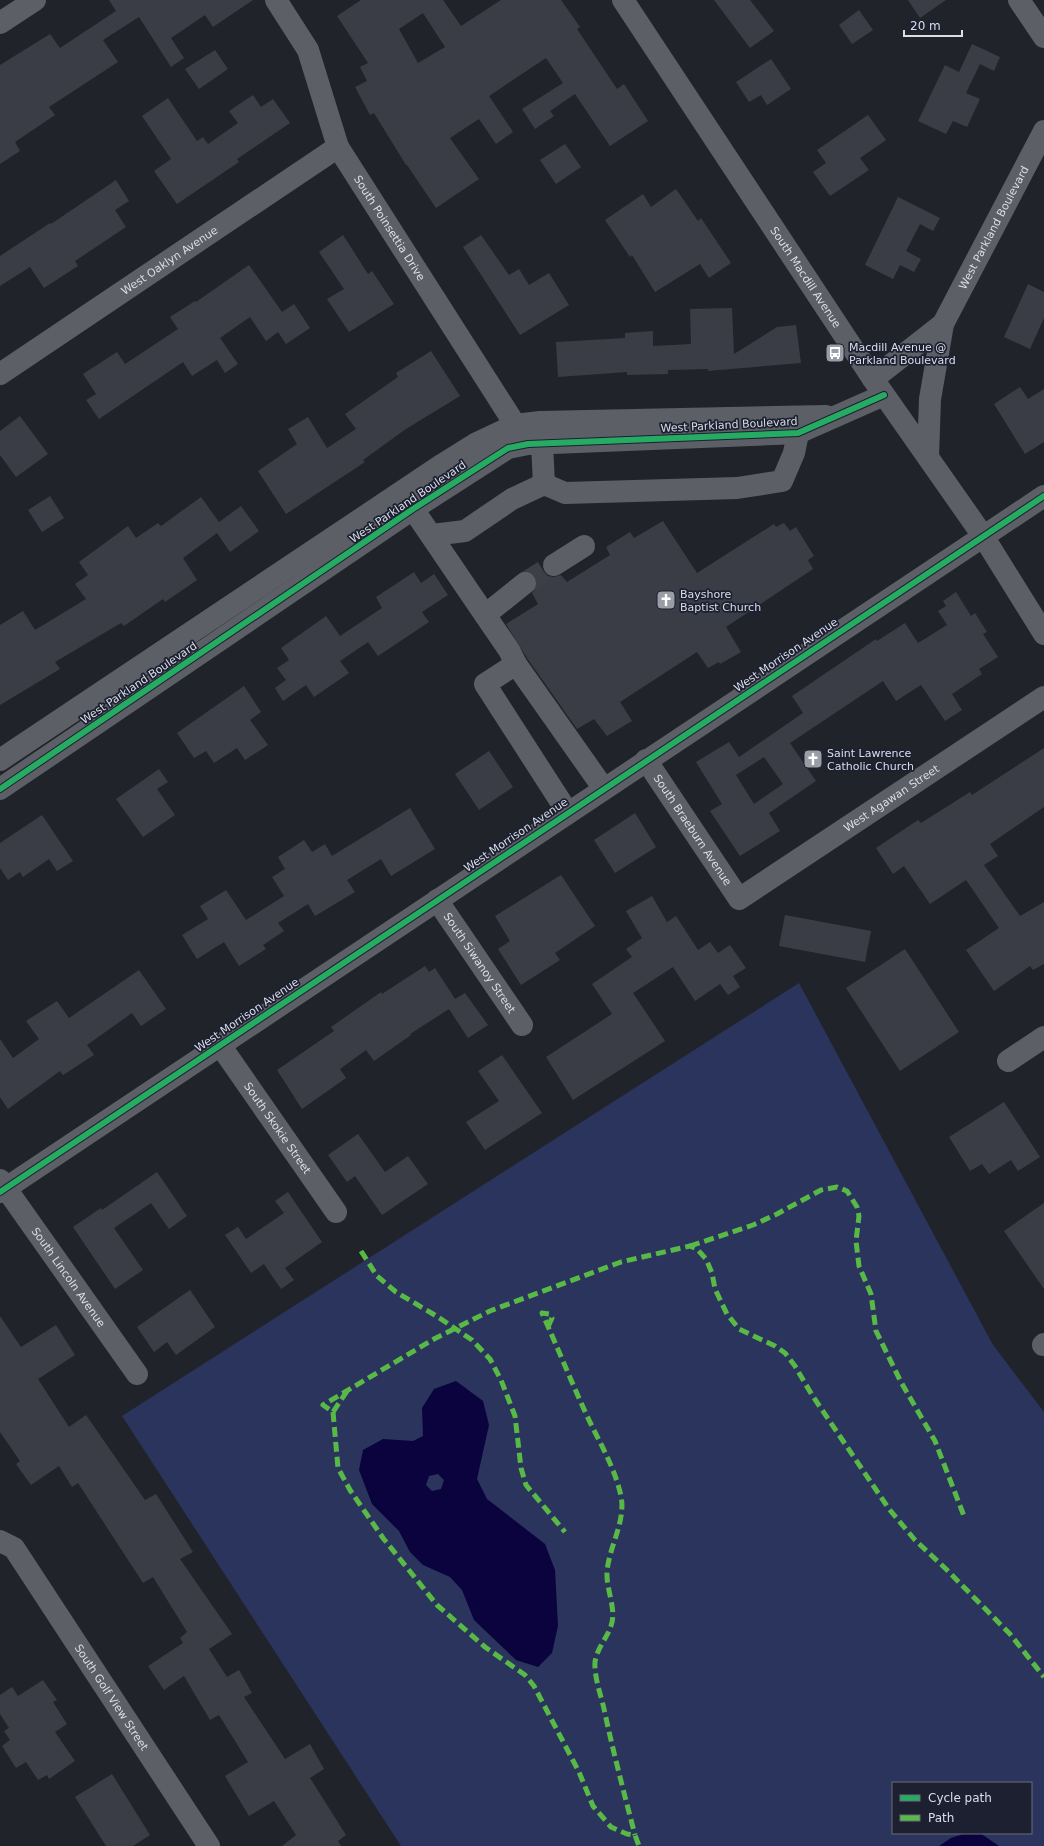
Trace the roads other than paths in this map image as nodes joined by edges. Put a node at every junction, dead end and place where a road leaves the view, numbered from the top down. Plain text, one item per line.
1 (34, 0) edge
2 (276, 0) edge
3 (623, 0) edge
4 (1019, 0) edge
5 (0, 23) edge
6 (1044, 37) edge
7 (1044, 131) edge
8 (338, 148) junction
9 (942, 324) junction
10 (0, 374) edge
11 (879, 387) junction
12 (838, 415) junction
13 (515, 425) junction
14 (798, 433) junction
15 (535, 444) junction
16 (928, 457) junction
17 (544, 484) junction
18 (1044, 496) edge
19 (413, 510) junction
20 (432, 535) junction
21 (983, 536) junction
22 (584, 546) dead end
23 (554, 565) tunnel mouth
24 (525, 583) tunnel mouth
25 (485, 615) junction
26 (1044, 634) edge
27 (516, 664) junction
28 (1044, 697) edge
29 (0, 760) edge
30 (646, 760) junction
31 (0, 789) edge
32 (604, 789) junction
33 (568, 813) junction
34 (739, 899) joint
35 (437, 900) junction
36 (522, 1025) dead end
37 (1044, 1038) edge
38 (220, 1045) junction
39 (1008, 1061) dead end
40 (2, 1187) edge
41 (336, 1212) dead end
42 (137, 1374) dead end
43 (0, 1528) edge
44 (7, 1544) edge
45 (209, 1846) edge

1 - 5 street
2 - 8 street, South Poinsettia Drive
3 - 11 street, South Macdill Avenue
4 - 6 street
7 - 9 street, West Parkland Boulevard
8 - 10 street, West Oaklyn Avenue
8 - 13 street, South Poinsettia Drive
9 - 11 street, West Parkland Boulevard
9 - 16 street, West Parkland Boulevard
11 - 12 street, West Parkland Boulevard
11 - 16 street, South Macdill Avenue
12 - 13 street, West Parkland Boulevard
12 - 14 street, West Parkland Boulevard
13 - 15 street, South Poinsettia Drive
13 - 29 street, West Parkland Boulevard
14 - 15 street, West Parkland Boulevard
14 - 17 street
15 - 17 street
15 - 19 street, West Parkland Boulevard
16 - 21 street, South Macdill Avenue
17 - 20 street
18 - 21 street, West Morrison Avenue
19 - 20 street
19 - 31 street, West Parkland Boulevard
20 - 25 street
21 - 26 street, South Macdill Avenue
21 - 30 street, West Morrison Avenue
22 - 23 street
24 - 25 street
25 - 27 street
27 - 32 street
27 - 33 street
28 - 34 street, West Agawan Street
30 - 32 street, West Morrison Avenue
30 - 34 street, South Braeburn Avenue
32 - 33 street, West Morrison Avenue
33 - 35 street, West Morrison Avenue
35 - 36 street, South Siwanoy Street
35 - 38 street, West Morrison Avenue
37 - 39 street
38 - 40 street, West Morrison Avenue
38 - 41 street, South Skokie Street
40 - 42 street, South Lincoln Avenue
43 - 44 street, South Golf View Street
44 - 45 street, South Golf View Street

